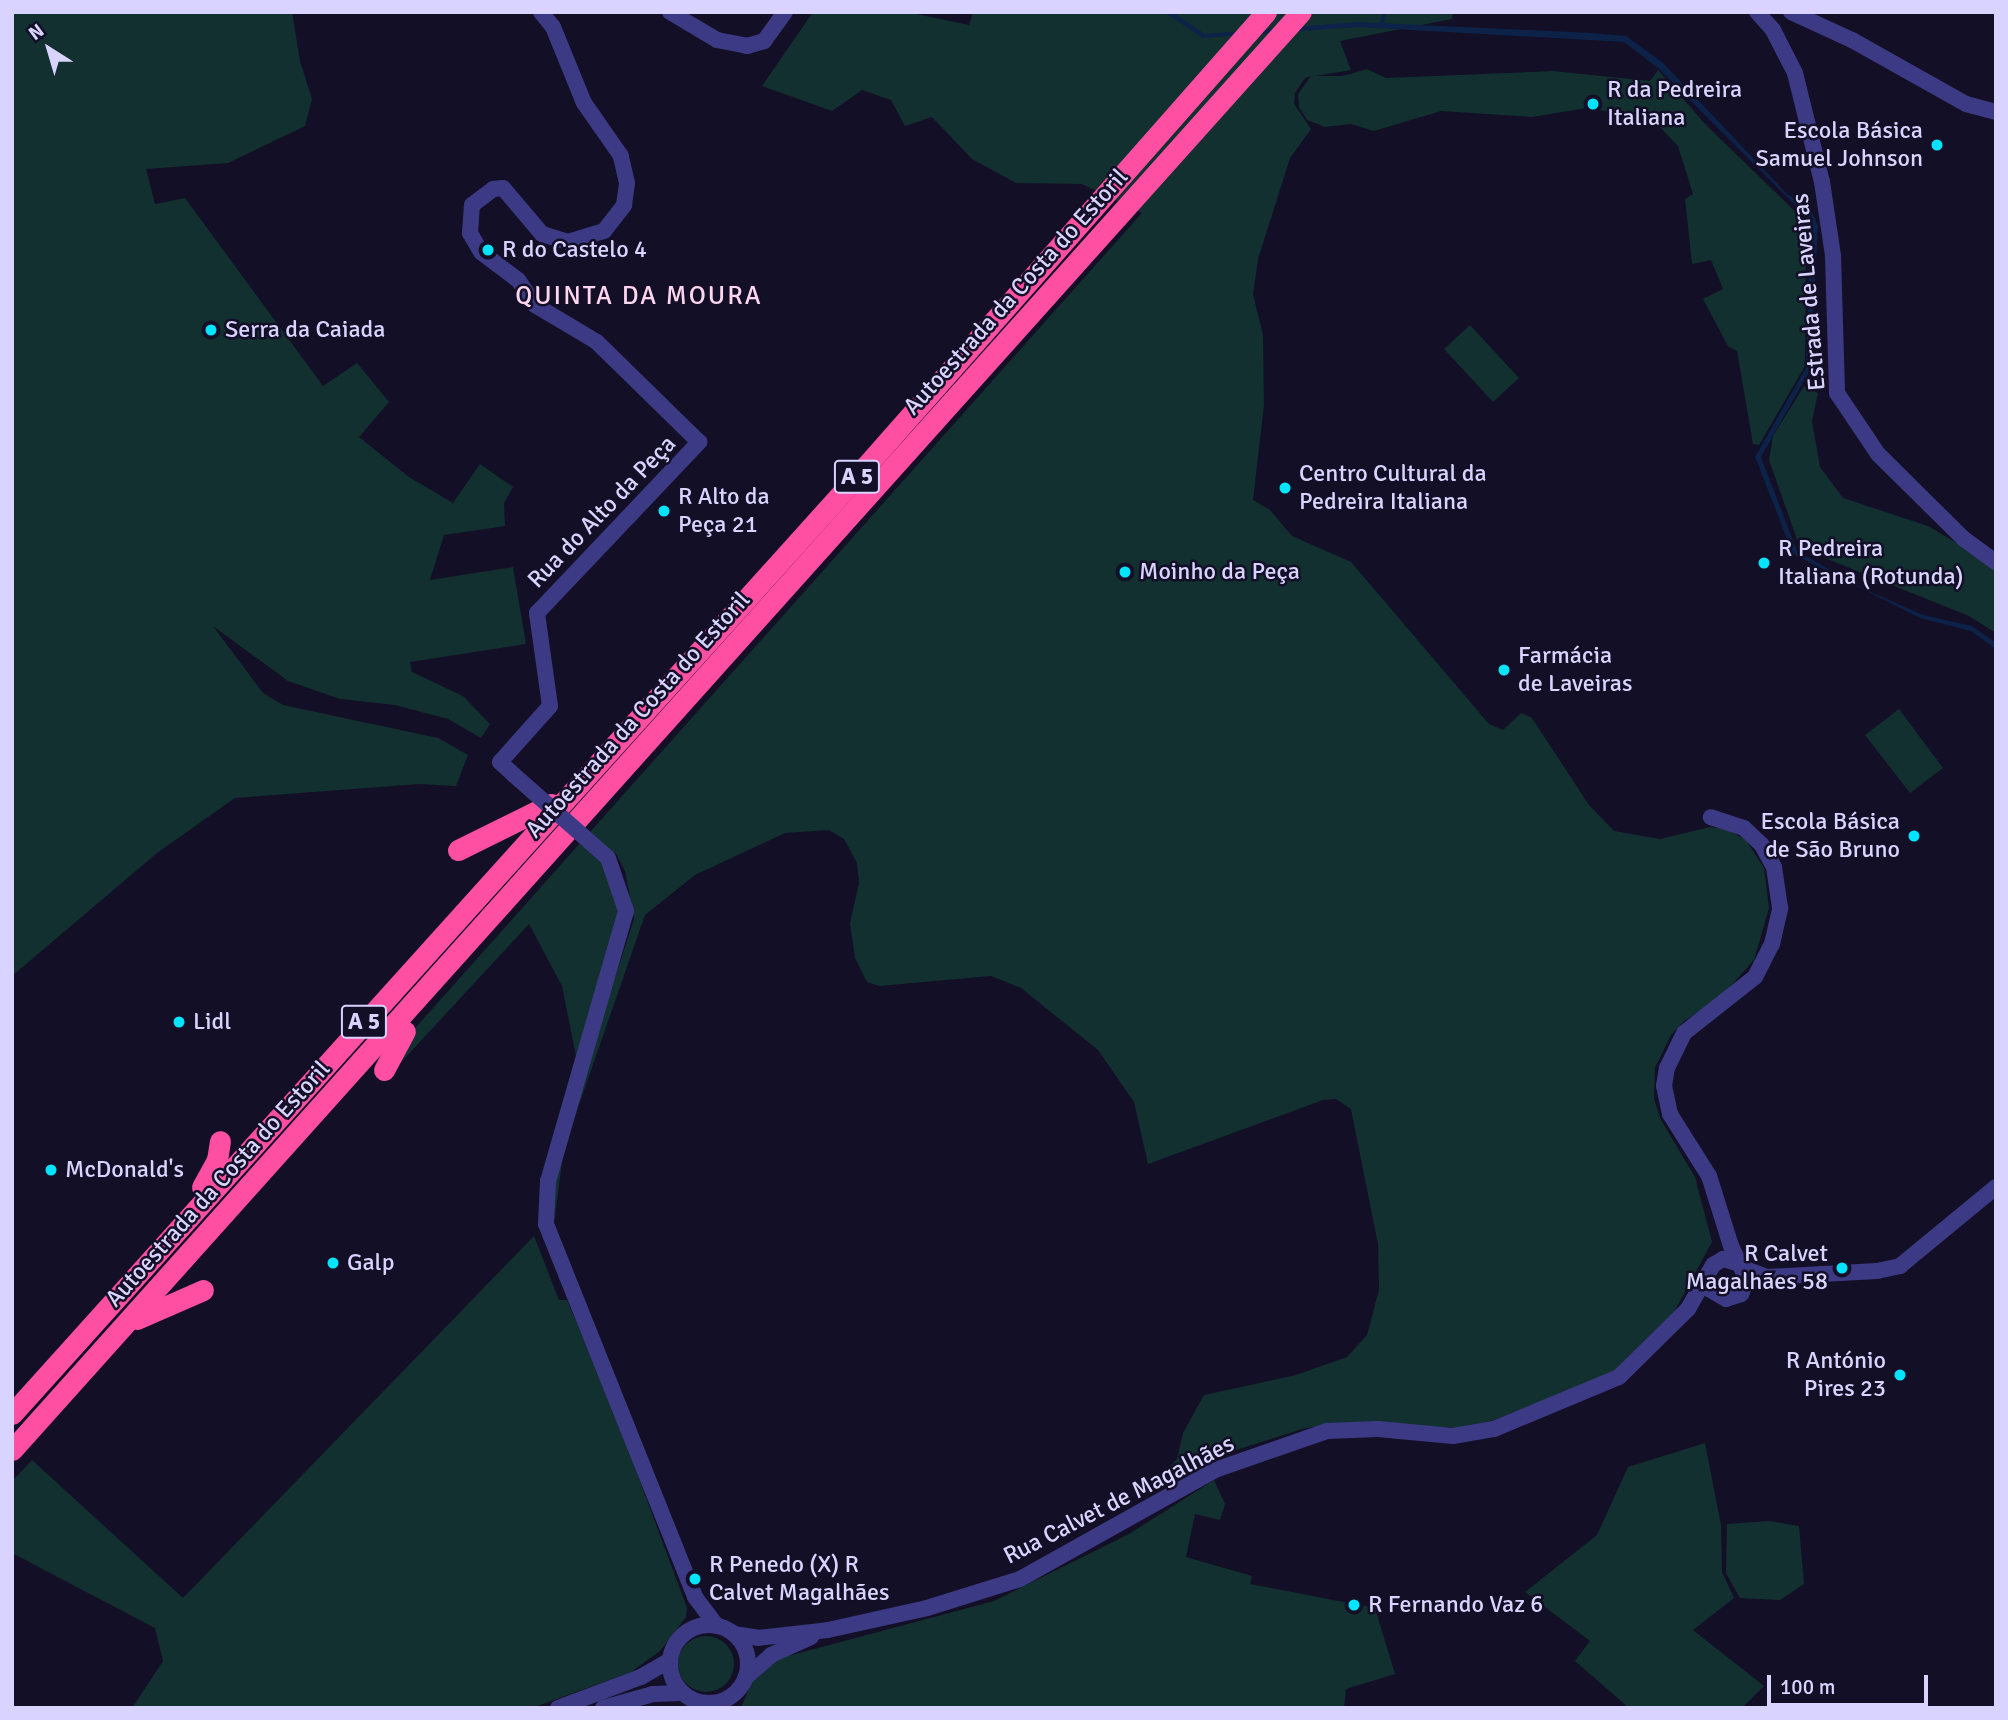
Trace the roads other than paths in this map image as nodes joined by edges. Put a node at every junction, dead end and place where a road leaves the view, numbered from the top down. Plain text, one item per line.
1 (541, 12) edge
2 (670, 12) edge
3 (785, 12) edge
4 (1266, 12) edge
5 (1301, 12) edge
6 (1757, 12) edge
7 (1791, 12) edge
8 (1996, 112) edge
9 (1996, 562) edge
10 (565, 797) junction
11 (1711, 817) dead end
12 (458, 849) dead end
13 (443, 974) junction
14 (384, 1070) dead end
15 (220, 1141) dead end
16 (1996, 1187) edge
17 (1722, 1219) junction
18 (160, 1245) junction
19 (1741, 1266) junction
20 (1709, 1272) junction
21 (203, 1290) dead end
22 (1716, 1296) junction
23 (1689, 1309) junction
24 (129, 1323) junction
25 (12, 1414) edge
26 (12, 1450) edge
27 (695, 1597) junction
28 (717, 1626) junction
29 (689, 1630) junction
30 (828, 1630) junction
31 (734, 1634) junction
32 (670, 1661) junction
33 (745, 1678) junction
34 (682, 1693) junction
35 (726, 1703) edge
36 (710, 1706) edge
37 (558, 1708) edge
38 (603, 1708) edge

1 - 27 street, Rua do Alto da Peça, bridge
2 - 3 street
4 - 10 highway, Autoestrada da Costa do Estoril / A 5
5 - 13 highway, Autoestrada da Costa do Estoril / A 5
6 - 9 street, Estrada de Laveiras
7 - 8 street
10 - 12 highway
10 - 18 highway, Autoestrada da Costa do Estoril / A 5
11 - 17 street
13 - 14 highway
13 - 24 highway, Autoestrada da Costa do Estoril / A 5
15 - 18 highway
16 - 19 street
17 - 19 street
17 - 20 street, Rua Calvet de Magalhães
18 - 25 highway, Autoestrada da Costa do Estoril / A 5
19 - 20 street
19 - 22 street
20 - 22 street
20 - 23 street, Rua Calvet de Magalhães
21 - 24 highway
22 - 23 street, Rua Calvet de Magalhães
23 - 30 street, Rua Calvet de Magalhães
24 - 26 highway, Autoestrada da Costa do Estoril / A 5
27 - 28 street
27 - 29 street
28 - 29 street
28 - 31 street
29 - 32 street
30 - 31 street, Rua Calvet de Magalhães
30 - 33 street, Rua Calvet de Magalhães
31 - 33 street
32 - 34 street
32 - 37 street
33 - 35 street
34 - 36 street
34 - 38 street
35 - 36 street

